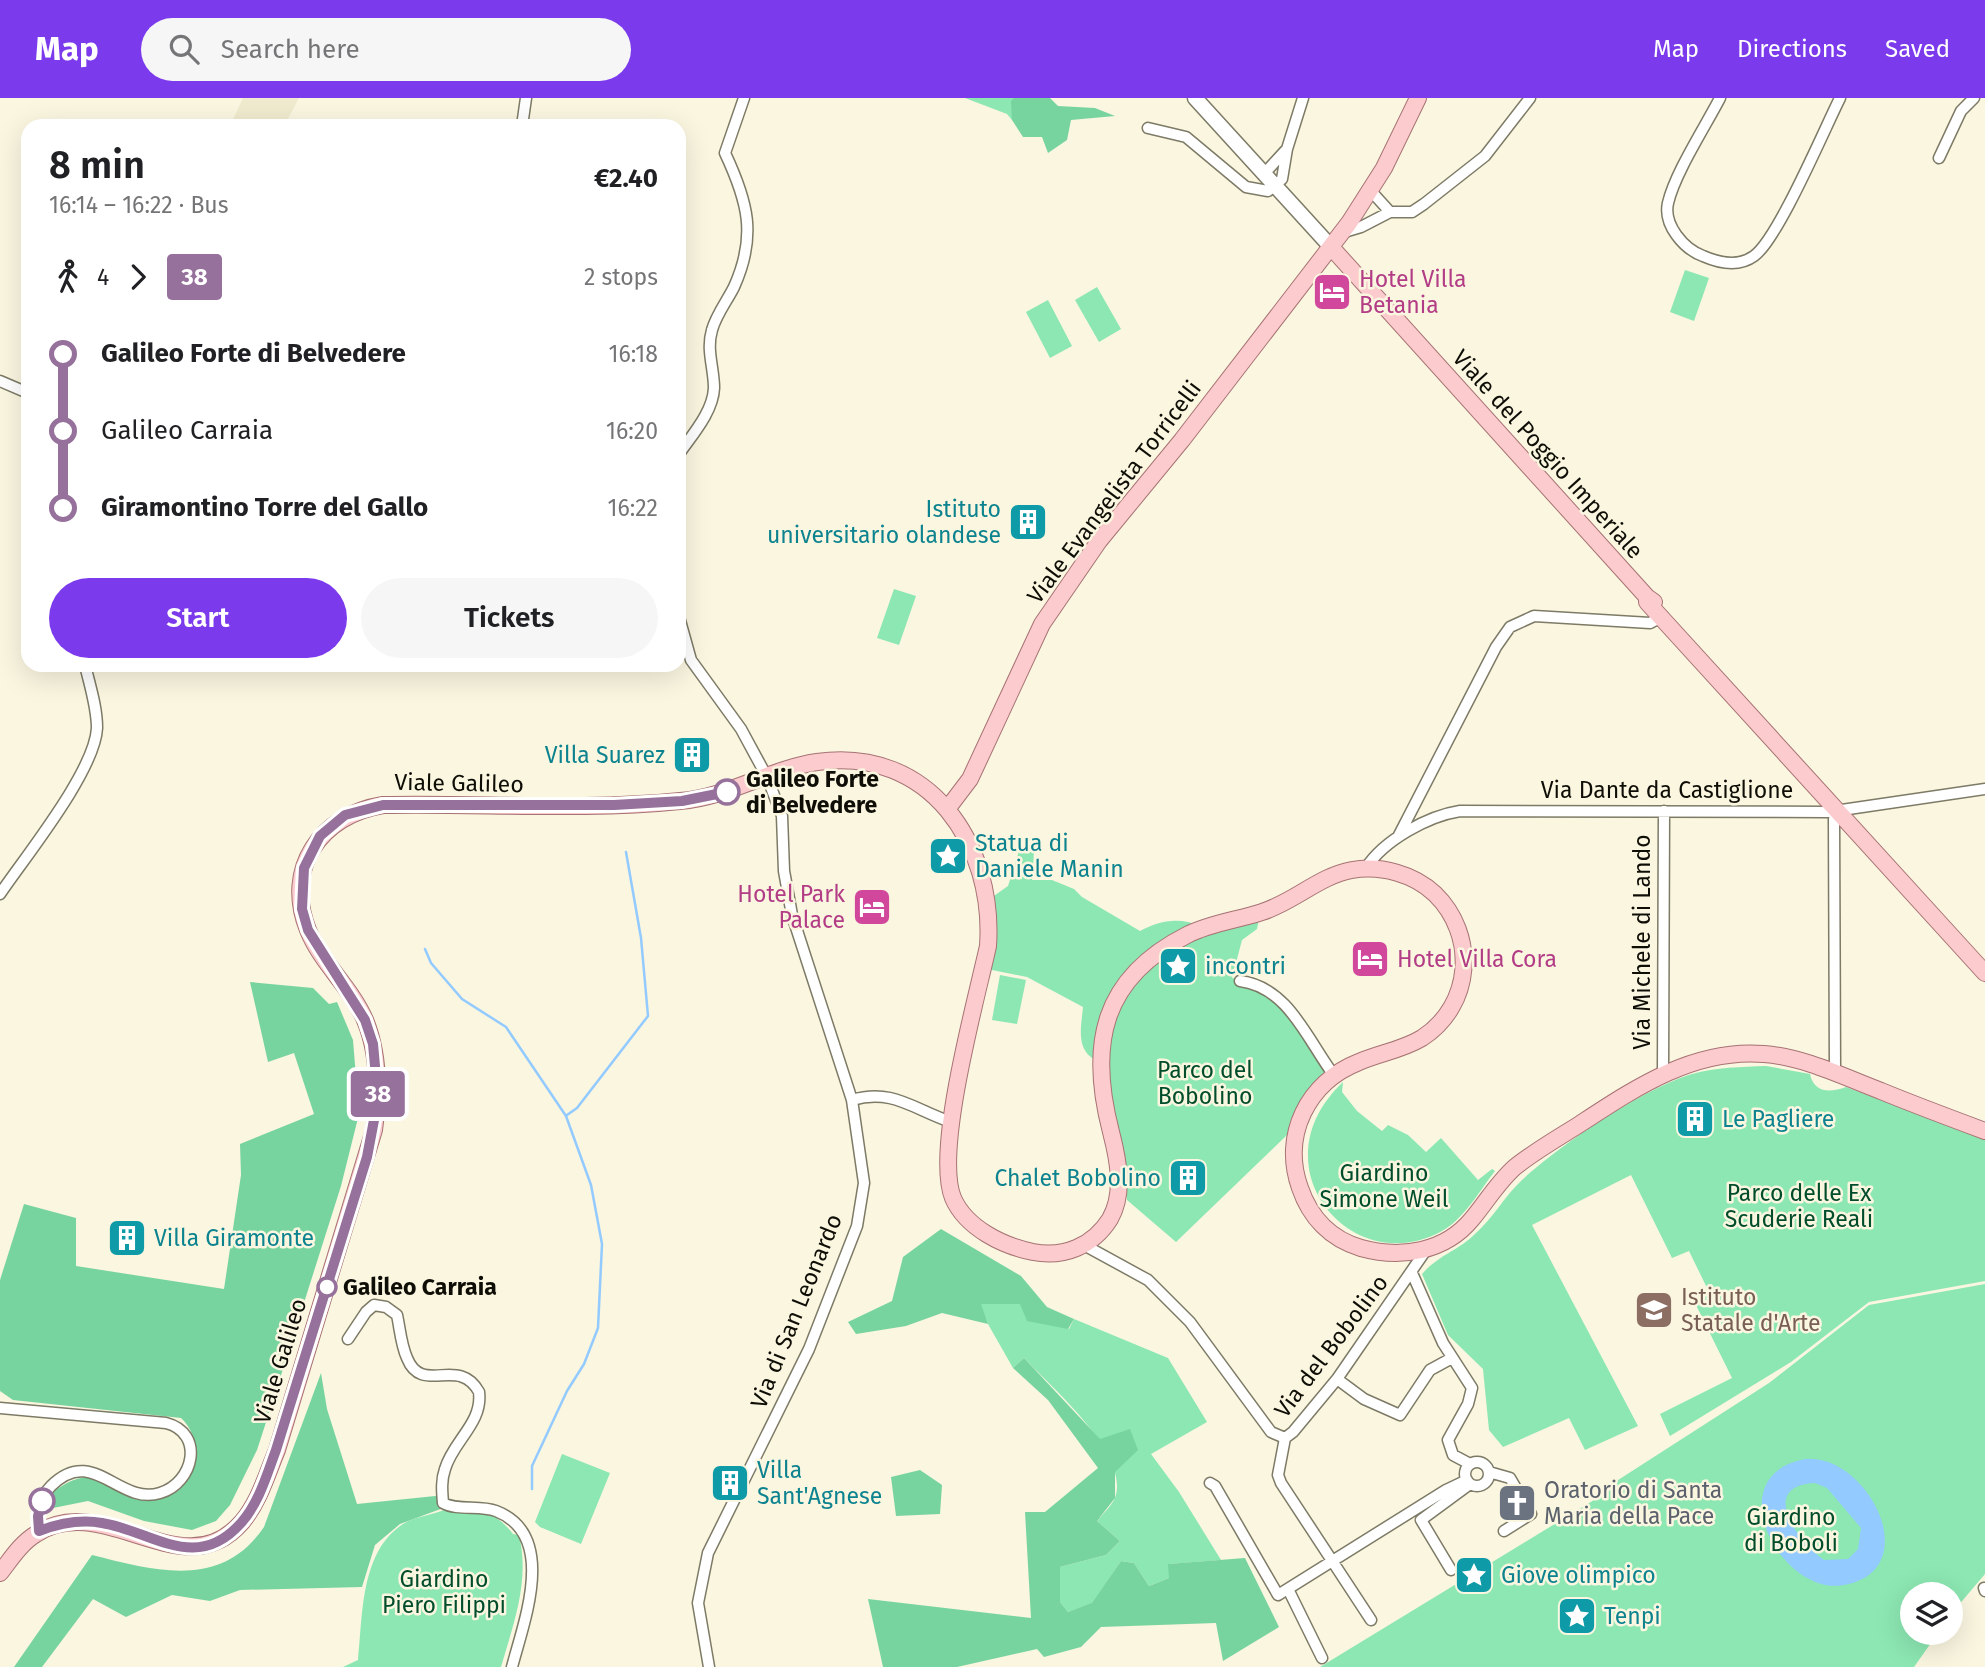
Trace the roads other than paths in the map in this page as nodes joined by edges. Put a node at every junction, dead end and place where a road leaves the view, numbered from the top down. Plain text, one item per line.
1 (526, 98) edge
2 (744, 98) edge
3 (1195, 98) edge
4 (1303, 98) edge
5 (1418, 98) edge
6 (1530, 98) edge
7 (1720, 98) edge
8 (1840, 98) edge
9 (1974, 98) edge
10 (523, 119) edge
11 (1148, 128) dead end
12 (1287, 149) junction
13 (1940, 158) dead end
14 (1264, 174) junction
15 (1275, 186) junction
16 (1371, 191) junction
17 (1390, 212) junction
18 (1341, 233) junction
19 (1331, 247) junction
20 (0, 381) edge
21 (21, 390) edge
22 (686, 444) edge
23 (1656, 607) junction
24 (686, 642) edge
25 (87, 672) edge
26 (767, 777) junction
27 (1985, 789) edge
28 (1827, 797) junction
29 (948, 808) junction
30 (1664, 811) junction
31 (1397, 840) junction
32 (1366, 868) junction
33 (0, 894) edge
34 (1985, 973) edge
35 (1240, 981) dead end
36 (1663, 1073) junction
37 (1835, 1073) junction
38 (1333, 1074) junction
39 (852, 1100) junction
40 (951, 1122) junction
41 (1985, 1131) edge
42 (1084, 1245) junction
43 (1426, 1250) junction
44 (1412, 1273) junction
45 (348, 1339) dead end
46 (1452, 1358) junction
47 (1337, 1379) junction
48 (0, 1408) edge
49 (1285, 1438) junction
50 (1470, 1464) junction
51 (1489, 1472) junction
52 (1468, 1482) junction
53 (1210, 1483) dead end
54 (39, 1531) junction
55 (1504, 1531) dead end
56 (1332, 1561) junction
57 (1451, 1570) dead end
58 (0, 1573) edge
59 (1288, 1588) junction
60 (1371, 1620) dead end
61 (1322, 1658) dead end
62 (512, 1667) edge
63 (709, 1667) edge

1 - 10 street
2 - 22 street
3 - 14 street, Viale del Poggio Imperiale
4 - 12 street
5 - 16 main road, Viale Evangelista Torricelli
6 - 17 street
7 - 8 street
9 - 13 street
11 - 15 street
12 - 14 street
12 - 15 street
14 - 15 street, Viale del Poggio Imperiale
15 - 19 street, Viale del Poggio Imperiale
16 - 17 street
16 - 18 main road, Viale Evangelista Torricelli
17 - 18 street
18 - 19 main road, Viale Evangelista Torricelli
19 - 23 main road, Viale del Poggio Imperiale
19 - 29 main road, Viale Evangelista Torricelli
20 - 21 street
23 - 28 main road, Viale del Poggio Imperiale
23 - 31 street
24 - 26 street, Via di San Leonardo
25 - 33 street
26 - 29 main road, Viale Galileo
26 - 39 street, Via di San Leonardo
26 - 54 main road, Viale Galileo
27 - 28 street, Via Dante da Castiglione
28 - 30 street, Via Dante da Castiglione
28 - 34 main road, Viale del Poggio Imperiale
28 - 37 street
29 - 40 main road
30 - 31 street, Via Dante da Castiglione
30 - 36 street, Via Michele di Lando
31 - 32 street, Via Dante da Castiglione
32 - 38 main road
32 - 42 main road
35 - 38 street
36 - 37 main road
36 - 43 main road
37 - 41 main road
38 - 43 main road
39 - 40 street
39 - 63 street, Via di San Leonardo
40 - 42 main road
42 - 49 street, Via del Bobolino
43 - 44 street, Via del Bobolino
44 - 46 street
44 - 47 street, Via del Bobolino
45 - 62 street
46 - 47 street
46 - 50 street
47 - 49 street, Via del Bobolino
48 - 54 street
49 - 56 street
50 - 51 street
50 - 52 street
51 - 52 street
51 - 55 street
52 - 56 street
52 - 57 street
53 - 59 street
54 - 58 main road, Viale Galileo
56 - 59 street
56 - 60 street
59 - 61 street

